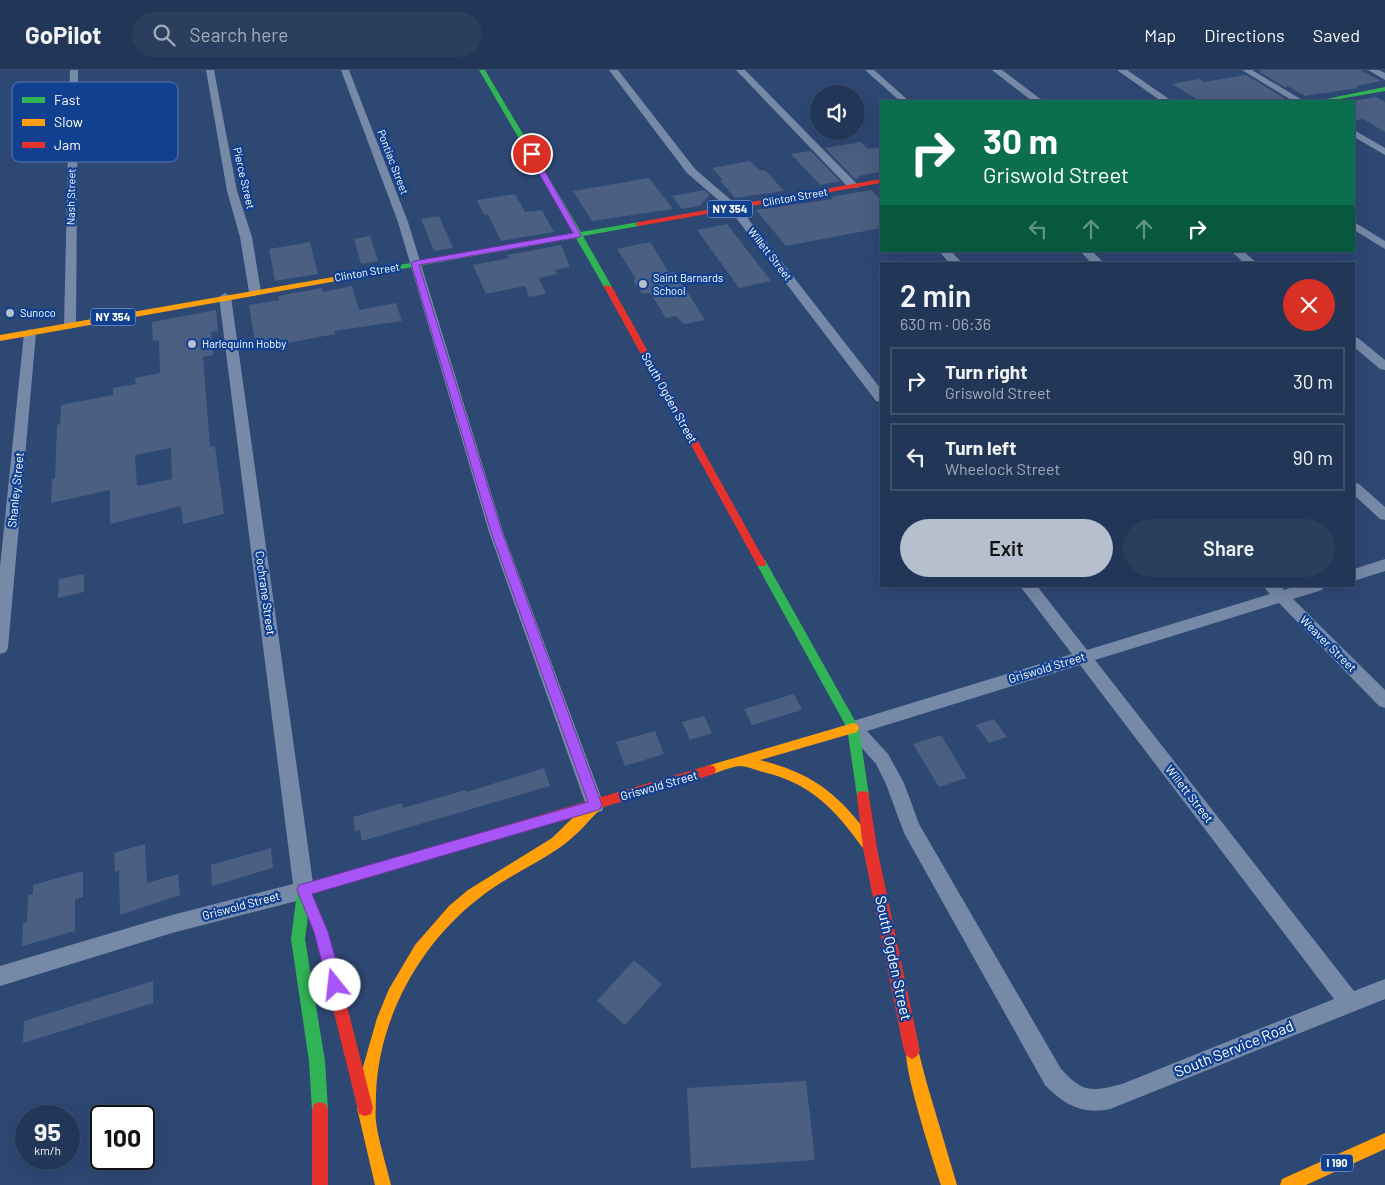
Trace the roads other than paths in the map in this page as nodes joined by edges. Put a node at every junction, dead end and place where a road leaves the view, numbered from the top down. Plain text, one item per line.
1 (210, 70) edge
2 (345, 70) edge
3 (482, 70) edge
4 (613, 70) edge
5 (740, 70) edge
6 (869, 70) edge
7 (996, 70) edge
8 (1121, 70) edge
9 (1246, 70) edge
10 (1372, 70) edge
11 (1385, 77) edge
12 (1385, 89) edge
13 (904, 100) edge
14 (1037, 100) edge
15 (1166, 100) edge
16 (1297, 100) edge
17 (1324, 100) edge
18 (1355, 134) edge
19 (1385, 152) edge
20 (73, 162) edge
21 (880, 183) edge
22 (852, 186) junction
23 (734, 208) junction
24 (1355, 226) edge
25 (578, 235) junction
26 (1385, 246) edge
27 (945, 252) edge
28 (1085, 252) edge
29 (1237, 252) edge
30 (955, 262) edge
31 (1097, 262) edge
32 (1250, 262) edge
33 (415, 263) junction
34 (256, 292) junction
35 (225, 297) junction
36 (70, 325) junction
37 (30, 332) junction
38 (0, 338) edge
39 (1355, 342) edge
40 (1385, 366) edge
41 (880, 397) edge
42 (1355, 488) edge
43 (1385, 515) edge
44 (1385, 565) edge
45 (1355, 574) edge
46 (1029, 587) edge
47 (1309, 587) edge
48 (1276, 592) edge
49 (0, 648) edge
50 (1083, 657) junction
51 (1385, 701) edge
52 (853, 728) junction
53 (742, 762) junction
54 (595, 805) junction
55 (870, 848) junction
56 (304, 890) junction
57 (0, 976) edge
58 (1385, 989) edge
59 (1350, 1002) junction
60 (1082, 1100) joint
61 (368, 1120) junction
62 (1385, 1141) edge
63 (320, 1185) edge
64 (383, 1185) edge
65 (950, 1185) edge
66 (1288, 1185) edge

1 - 34 street, Pierce Street
2 - 33 street, Pontiac Street
3 - 25 main road, South Ogden Street
4 - 23 street, Willett Street
5 - 22 street
6 - 13 street
7 - 14 street
8 - 15 street
9 - 16 street
10 - 11 street
12 - 17 main road
18 - 19 street
20 - 36 street, Nash Street
21 - 22 main road, Clinton Street / NY 354
22 - 23 main road, Clinton Street / NY 354
23 - 25 main road, Clinton Street / NY 354
23 - 41 street, Willett Street
24 - 26 street
25 - 33 main road, Clinton Street / NY 354
25 - 52 main road, South Ogden Street
27 - 30 street
28 - 31 street
29 - 32 street
33 - 34 main road, Clinton Street / NY 354
33 - 54 street
34 - 35 main road, Clinton Street / NY 354
35 - 36 main road, Clinton Street / NY 354
35 - 56 street, Cochrane Street
36 - 37 main road, Clinton Street / NY 354
37 - 38 main road, Clinton Street / NY 354
37 - 49 street, Shanley Street
39 - 40 street
42 - 43 street
44 - 45 street
46 - 50 street, Willett Street
47 - 48 street, Griswold Street
48 - 50 street, Griswold Street
48 - 51 street, Weaver Street
50 - 52 street, Griswold Street
50 - 59 street, Willett Street
52 - 53 main road, Griswold Street
52 - 55 main road, South Ogden Street
52 - 60 street, South Ogden Street
53 - 54 main road, Griswold Street
53 - 55 main road
54 - 56 main road, Griswold Street
54 - 61 main road
55 - 65 main road, South Ogden Street
56 - 57 street, Griswold Street
56 - 61 main road
56 - 63 main road
58 - 59 street, South Service Road
59 - 60 street, South Service Road
61 - 64 main road
62 - 66 main road, I 190

